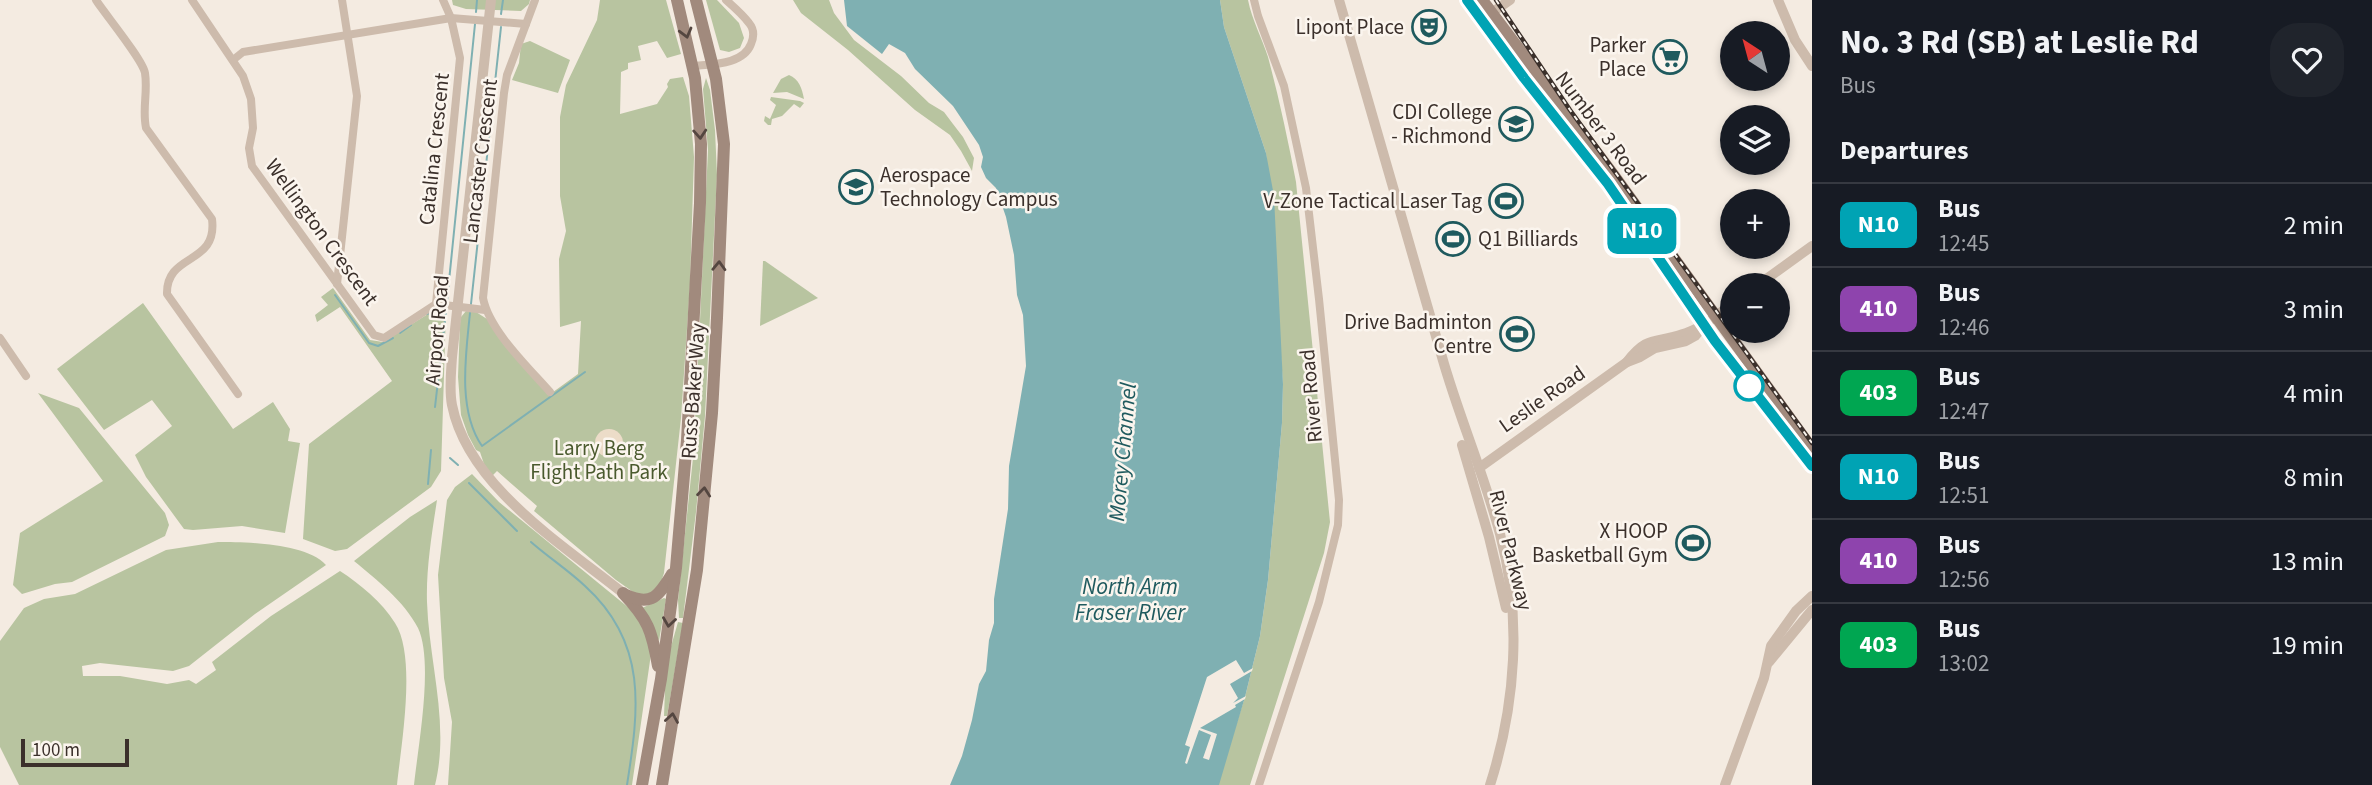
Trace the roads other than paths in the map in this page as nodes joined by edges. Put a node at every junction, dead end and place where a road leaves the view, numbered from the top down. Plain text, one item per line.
1 (96, 0) edge
2 (192, 0) edge
3 (342, 0) edge
4 (443, 0) edge
5 (491, 0) edge
6 (535, 0) edge
7 (677, 0) edge
8 (696, 0) edge
9 (726, 0) edge
10 (1254, 0) edge
11 (1339, 0) edge
12 (1467, 0) edge
13 (1482, 0) edge
14 (1510, 0) edge
15 (1778, 0) edge
16 (1487, 16) junction
17 (451, 18) junction
18 (489, 20) junction
19 (526, 24) junction
20 (347, 35) junction
21 (233, 60) junction
22 (712, 64) junction
23 (693, 66) junction
24 (1812, 66) edge
25 (1812, 246) edge
26 (1775, 273) edge
27 (337, 284) junction
28 (436, 304) junction
29 (458, 306) junction
30 (485, 310) junction
31 (1720, 313) edge
32 (1716, 316) junction
33 (1704, 326) junction
34 (0, 338) edge
35 (26, 376) dead end
36 (1451, 391) junction
37 (550, 392) dead end
38 (238, 394) dead end
39 (1812, 449) edge
40 (1812, 466) edge
41 (1479, 468) junction
42 (676, 568) junction
43 (623, 593) junction
44 (1503, 593) junction
45 (1812, 596) edge
46 (1812, 610) edge
47 (1512, 636) junction
48 (1769, 662) junction
49 (661, 679) junction
50 (642, 785) edge
51 (662, 785) edge
52 (1259, 785) edge
53 (1490, 785) edge
54 (1725, 785) edge

1 - 38 street
2 - 21 street, Wellington Crescent
3 - 20 street
4 - 17 street, Catalina Crescent
5 - 18 street, Airport Road
6 - 19 street, Lancaster Crescent
7 -> 23 main road, Russ Baker Way
8 - 22 main road, Russ Baker Way
9 - 22 street
10 - 52 street, River Road
11 - 36 street
12 - 16 main road, Number 3 Road
13 - 16 main road, Number 3 Road
14 - 16 street
15 - 24 street
16 - 32 main road, Number 3 Road
16 - 33 main road, Number 3 Road
17 - 18 street
17 - 20 street
17 - 28 street, Catalina Crescent
18 - 19 street
18 - 29 street, Airport Road
19 - 30 street, Lancaster Crescent
20 - 21 street
20 - 27 street
21 - 27 street, Wellington Crescent
22 - 23 street
51 -> 22 main road, Russ Baker Way
23 -> 42 main road, Russ Baker Way
25 - 26 street
27 - 28 street, Wellington Crescent
28 - 29 street
29 - 30 street
29 - 43 street, Airport Road
30 - 37 street
31 - 32 street, Leslie Road
32 - 33 street, Leslie Road
32 - 39 main road, Number 3 Road
33 - 40 main road, Number 3 Road
33 - 41 street, Leslie Road
34 - 35 street
36 - 41 street, River Parkway
36 - 44 street, River Parkway
41 - 44 street
41 - 47 street, River Parkway
42 - 43 main road
42 -> 49 main road, Russ Baker Way
43 - 49 main road
44 - 47 street, River Parkway
45 - 48 street
46 - 48 street
47 - 53 street
48 - 54 street
49 - 50 main road, Russ Baker Way

